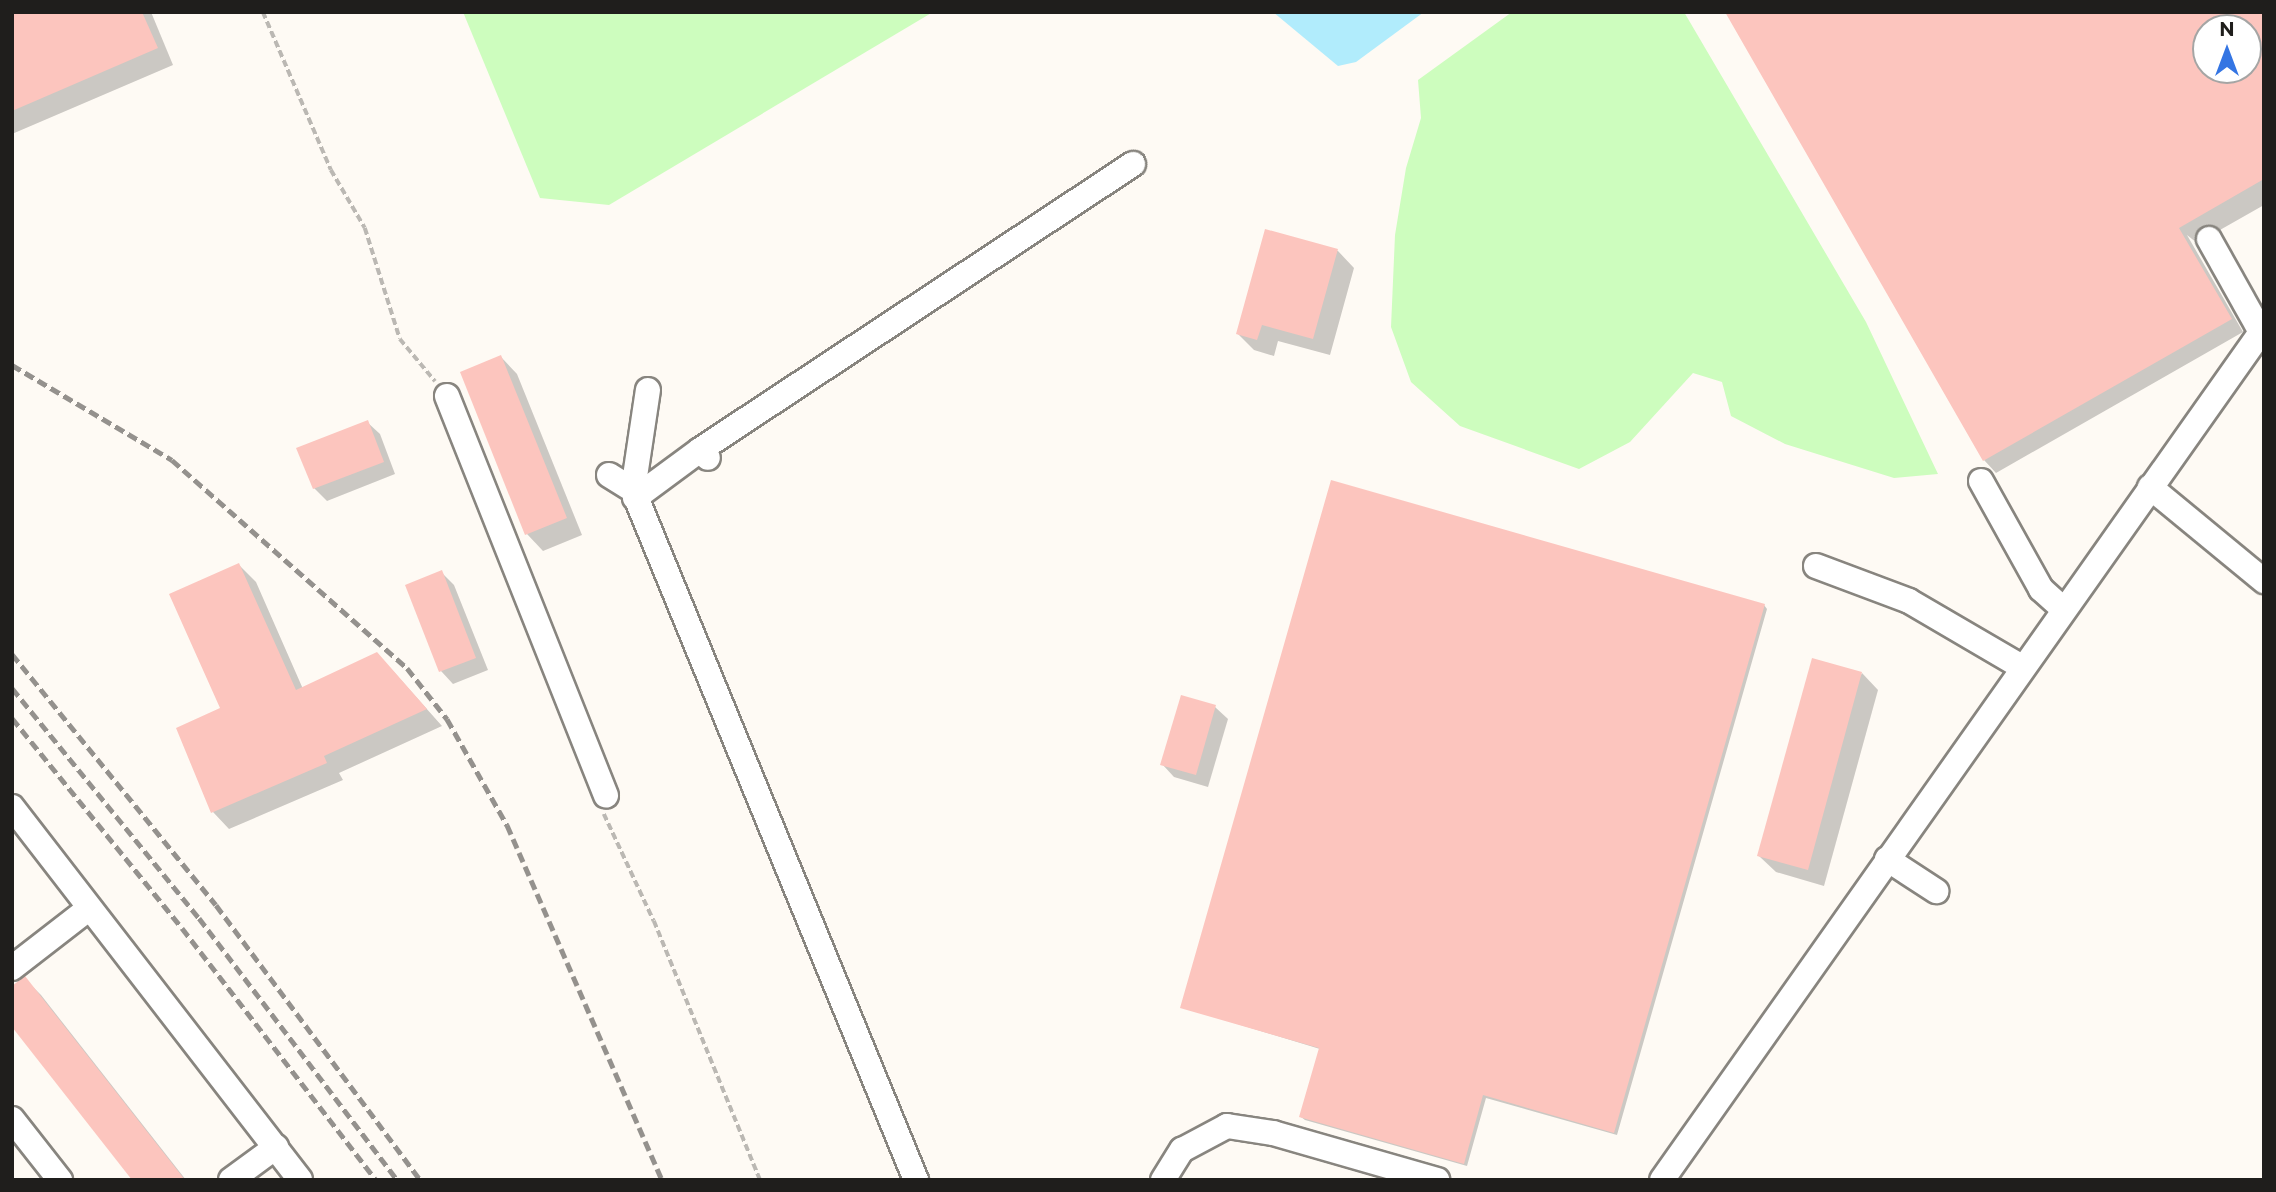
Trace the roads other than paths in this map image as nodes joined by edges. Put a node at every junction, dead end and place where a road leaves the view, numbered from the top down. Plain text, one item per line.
1 (1133, 164) dead end
2 (2208, 239) dead end
3 (2259, 344) edge
4 (648, 390) dead end
5 (447, 396) road end
6 (609, 475) dead end
7 (1981, 481) dead end
8 (2151, 487) junction
9 (634, 494) junction
10 (1816, 566) dead end
11 (2264, 581) edge
12 (2063, 609) junction
13 (2022, 667) junction
14 (606, 795) road end
15 (12, 807) edge
16 (1887, 859) junction
17 (1936, 891) dead end
18 (88, 909) junction
19 (12, 968) edge
20 (12, 1119) edge
21 (276, 1147) junction
22 (60, 1180) edge
23 (231, 1180) edge
24 (300, 1180) edge
25 (916, 1180) edge
26 (1163, 1180) edge
27 (1437, 1180) edge
28 (1662, 1180) edge

1 - 9 street
2 - 3 street
3 - 8 street
4 - 9 street
5 - 14 street
6 - 9 street
7 - 12 street
8 - 11 street
8 - 12 street
9 - 25 street
10 - 13 street
12 - 13 street
13 - 16 street
15 - 18 street
16 - 17 street
16 - 28 street
18 - 19 street
18 - 21 street
20 - 22 street
21 - 23 street
21 - 24 street
26 - 27 street

